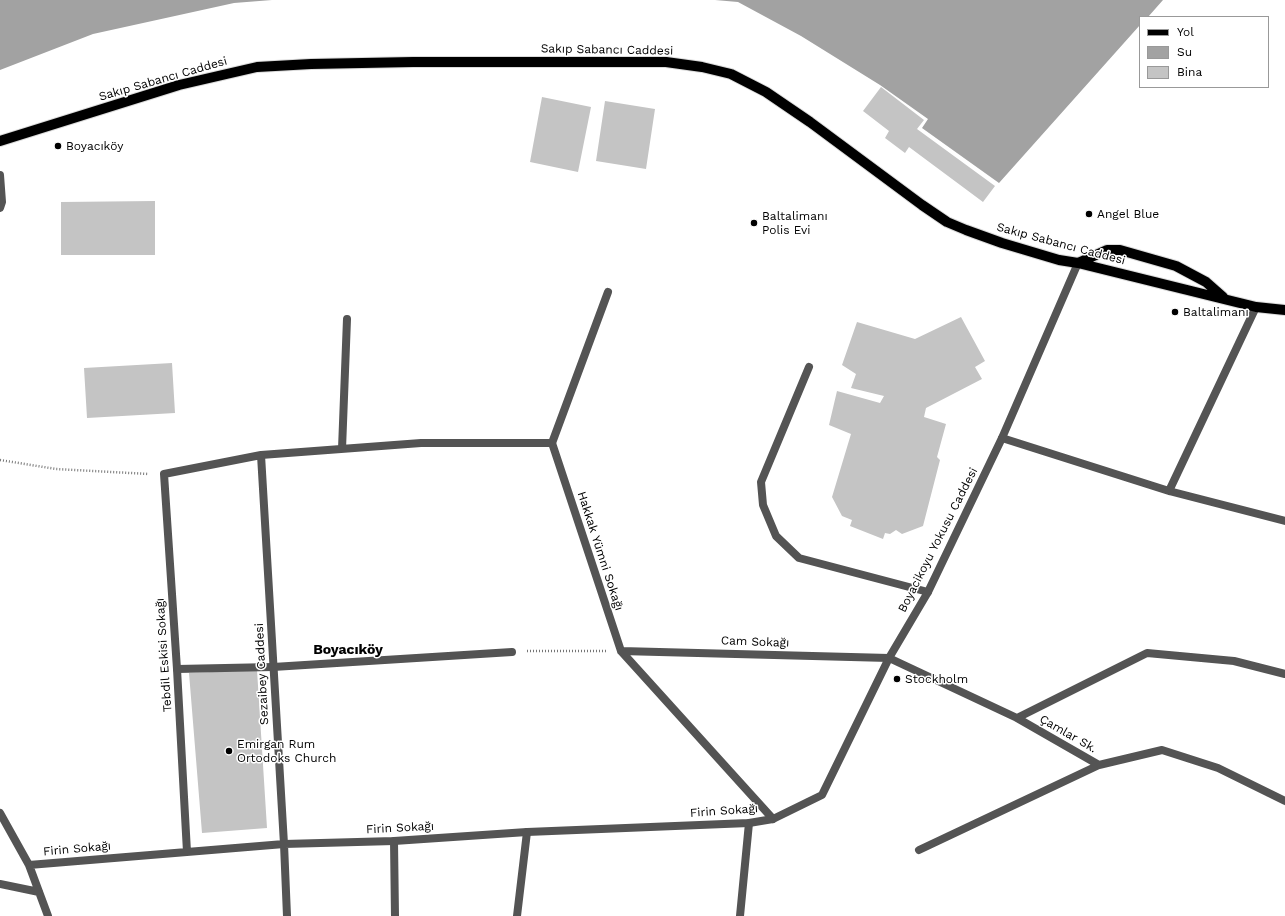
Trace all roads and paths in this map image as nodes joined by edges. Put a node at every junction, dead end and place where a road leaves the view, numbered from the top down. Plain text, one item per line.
1 (0, 141) edge
2 (0, 175) edge
3 (0, 208) edge
4 (1078, 263) junction
5 (608, 292) dead end
6 (1225, 299) junction
7 (1256, 307) junction
8 (1285, 310) edge
9 (347, 319) dead end
10 (810, 367) dead end
11 (1002, 438) junction
12 (552, 442) junction
13 (342, 449) junction
14 (261, 455) junction
15 (0, 460) edge
16 (164, 474) junction
17 (1169, 491) junction
18 (1285, 521) edge
19 (928, 592) junction
20 (621, 651) junction
21 (512, 652) joint
22 (889, 658) junction
23 (273, 667) junction
24 (177, 669) junction
25 (1285, 674) edge
26 (1017, 718) junction
27 (1099, 765) junction
28 (1285, 801) edge
29 (0, 813) edge
30 (773, 819) junction
31 (749, 823) junction
32 (527, 832) junction
33 (394, 840) junction
34 (284, 844) junction
35 (919, 850) dead end
36 (187, 852) junction
37 (29, 865) junction
38 (0, 884) edge
39 (39, 892) junction
40 (48, 916) edge
41 (287, 916) edge
42 (395, 916) edge
43 (517, 916) edge
44 (740, 916) edge

1 - 4 main road, Sakıp Sabancı Caddesi
2 - 3 street
4 - 6 main road, Sakıp Sabancı Caddesi
4 - 6 main road
4 - 11 street, Boyacikoyu Yokusu Caddesi
5 - 12 street
6 - 7 main road, Sakıp Sabancı Caddesi
7 - 8 main road, Sakıp Sabancı Caddesi
7 - 17 street
9 - 13 street
10 - 19 street
11 - 17 street
11 - 19 street, Boyacikoyu Yokusu Caddesi
12 - 13 street
12 - 20 street, Hakkak Yümni Sokağı
13 - 14 street
14 - 16 street
14 - 23 street, Sezaibey Caddesi
15 - 16 path
16 - 24 street, Tebdil Eskisi Sokağı
17 - 18 street
19 - 22 street, Boyacikoyu Yokusu Caddesi
20 - 21 path
20 - 22 street, Cam Sokağı
20 - 30 street, Hakkak Yümni Sokağı
21 - 23 street
22 - 26 street, Çamlar Sk.
22 - 30 street, Boyacikoyu Yokusu Caddesi
23 - 24 street
23 - 34 street, Sezaibey Caddesi
24 - 36 street, Tebdil Eskisi Sokağı
25 - 26 street
26 - 27 street, Çamlar Sk.
27 - 28 street, Çamlar Sk.
27 - 35 street
29 - 37 street
30 - 31 street, Firin Sokağı
31 - 32 street, Firin Sokağı
31 - 44 street
32 - 33 street, Firin Sokağı
32 - 43 street
33 - 34 street, Firin Sokağı
33 - 42 street
34 - 36 street, Firin Sokağı
34 - 41 street, Sezaibey Caddesi
36 - 37 street, Firin Sokağı
37 - 39 street
38 - 39 street
39 - 40 street

